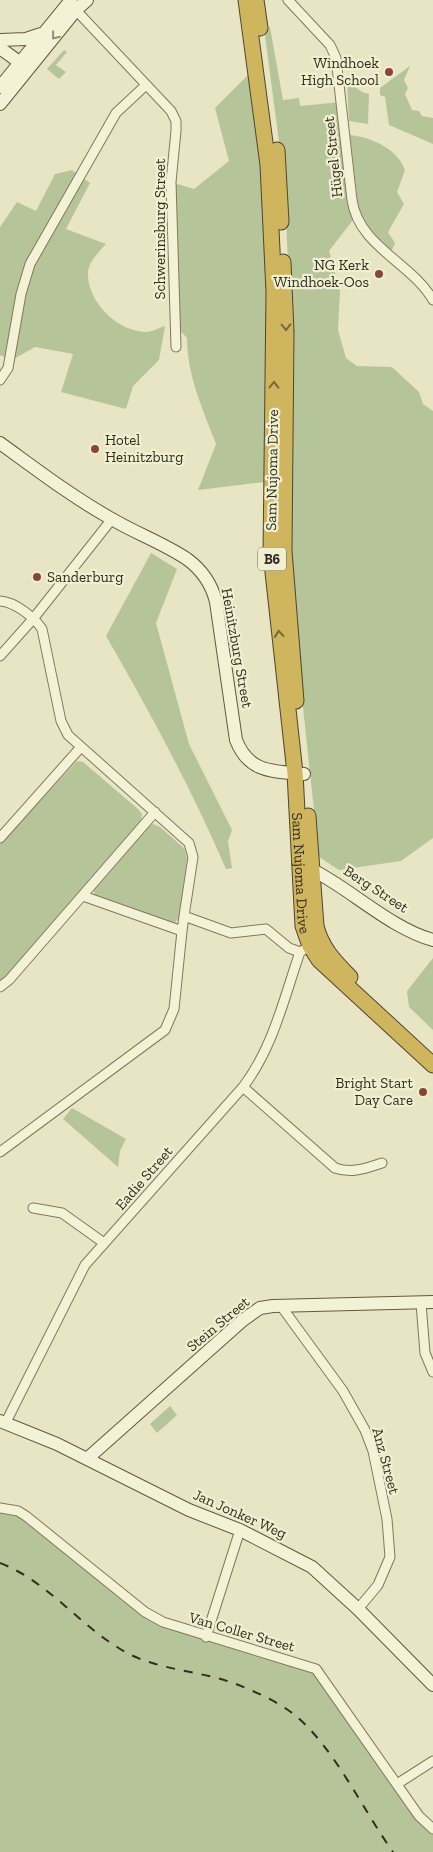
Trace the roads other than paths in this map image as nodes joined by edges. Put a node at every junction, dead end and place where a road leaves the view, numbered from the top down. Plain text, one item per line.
1 (87, 0) edge
2 (246, 0) edge
3 (256, 0) edge
4 (288, 0) edge
5 (72, 4) edge
6 (44, 32) junction
7 (1, 45) edge
8 (26, 63) junction
9 (4, 82) edge
10 (146, 85) junction
11 (0, 104) edge
12 (433, 284) edge
13 (426, 291) junction
14 (433, 300) edge
15 (176, 347) dead end
16 (0, 380) edge
17 (0, 443) edge
18 (112, 519) junction
19 (0, 601) edge
20 (33, 619) junction
21 (0, 656) edge
22 (80, 747) junction
23 (299, 774) junction
24 (155, 812) junction
25 (0, 838) edge
26 (307, 867) junction
27 (83, 896) junction
28 (184, 916) junction
29 (182, 931) junction
30 (433, 940) edge
31 (310, 946) junction
32 (0, 987) edge
33 (433, 1052) edge
34 (433, 1065) edge
35 (243, 1087) junction
36 (0, 1152) edge
37 (382, 1163) dead end
38 (33, 1208) dead end
39 (104, 1243) junction
40 (427, 1303) edge
41 (281, 1306) junction
42 (433, 1372) edge
43 (3, 1421) edge
44 (88, 1458) junction
45 (0, 1508) edge
46 (240, 1530) junction
47 (358, 1609) junction
48 (206, 1637) junction
49 (433, 1685) edge
50 (433, 1761) edge
51 (397, 1784) junction
52 (433, 1829) edge

1 - 5 street
23 -> 2 highway, Sam Nujoma Drive / B6
3 -> 23 highway, Sam Nujoma Drive / B6
4 - 13 street, Hügel Street
5 - 6 street
5 -> 8 street
5 - 10 street, Schwerinsburg Street
6 - 7 street
6 - 8 street
7 - 8 street
7 - 9 street
8 - 9 street
8 - 11 street
10 - 15 street, Schwerinsburg Street
10 - 16 street
12 - 13 street
13 - 14 street, Hügel Street
17 - 18 street, Heinitzburg Street
18 - 20 street
18 - 23 street, Heinitzburg Street
19 - 20 street
20 - 21 street
20 - 22 street
22 - 24 street
22 - 25 street
23 - 26 highway, Sam Nujoma Drive / B6
24 - 27 street
24 - 28 street
26 - 30 street, Berg Street
26 - 31 highway, Sam Nujoma Drive / B6
27 - 29 street
27 - 32 street
28 - 29 street
28 - 31 street
29 - 36 street
31 - 33 highway, Sam Nujoma Drive / B6
31 - 34 highway, Sam Nujoma Drive / B6
31 - 35 street, Eadie Street
35 - 37 street
35 - 39 street, Eadie Street
38 - 39 street
39 - 43 street, Eadie Street
40 - 41 street, Stein Street
40 - 42 street
41 - 44 street, Stein Street
41 - 47 street, Anz Street
43 - 44 street, Jan Jonker Weg
44 - 46 street, Jan Jonker Weg
45 - 48 street, Van Coller Street
46 - 47 street, Jan Jonker Weg
46 - 48 street
47 - 49 street, Jan Jonker Weg
48 - 51 street, Van Coller Street
50 - 51 street
51 - 52 street, Van Coller Street

